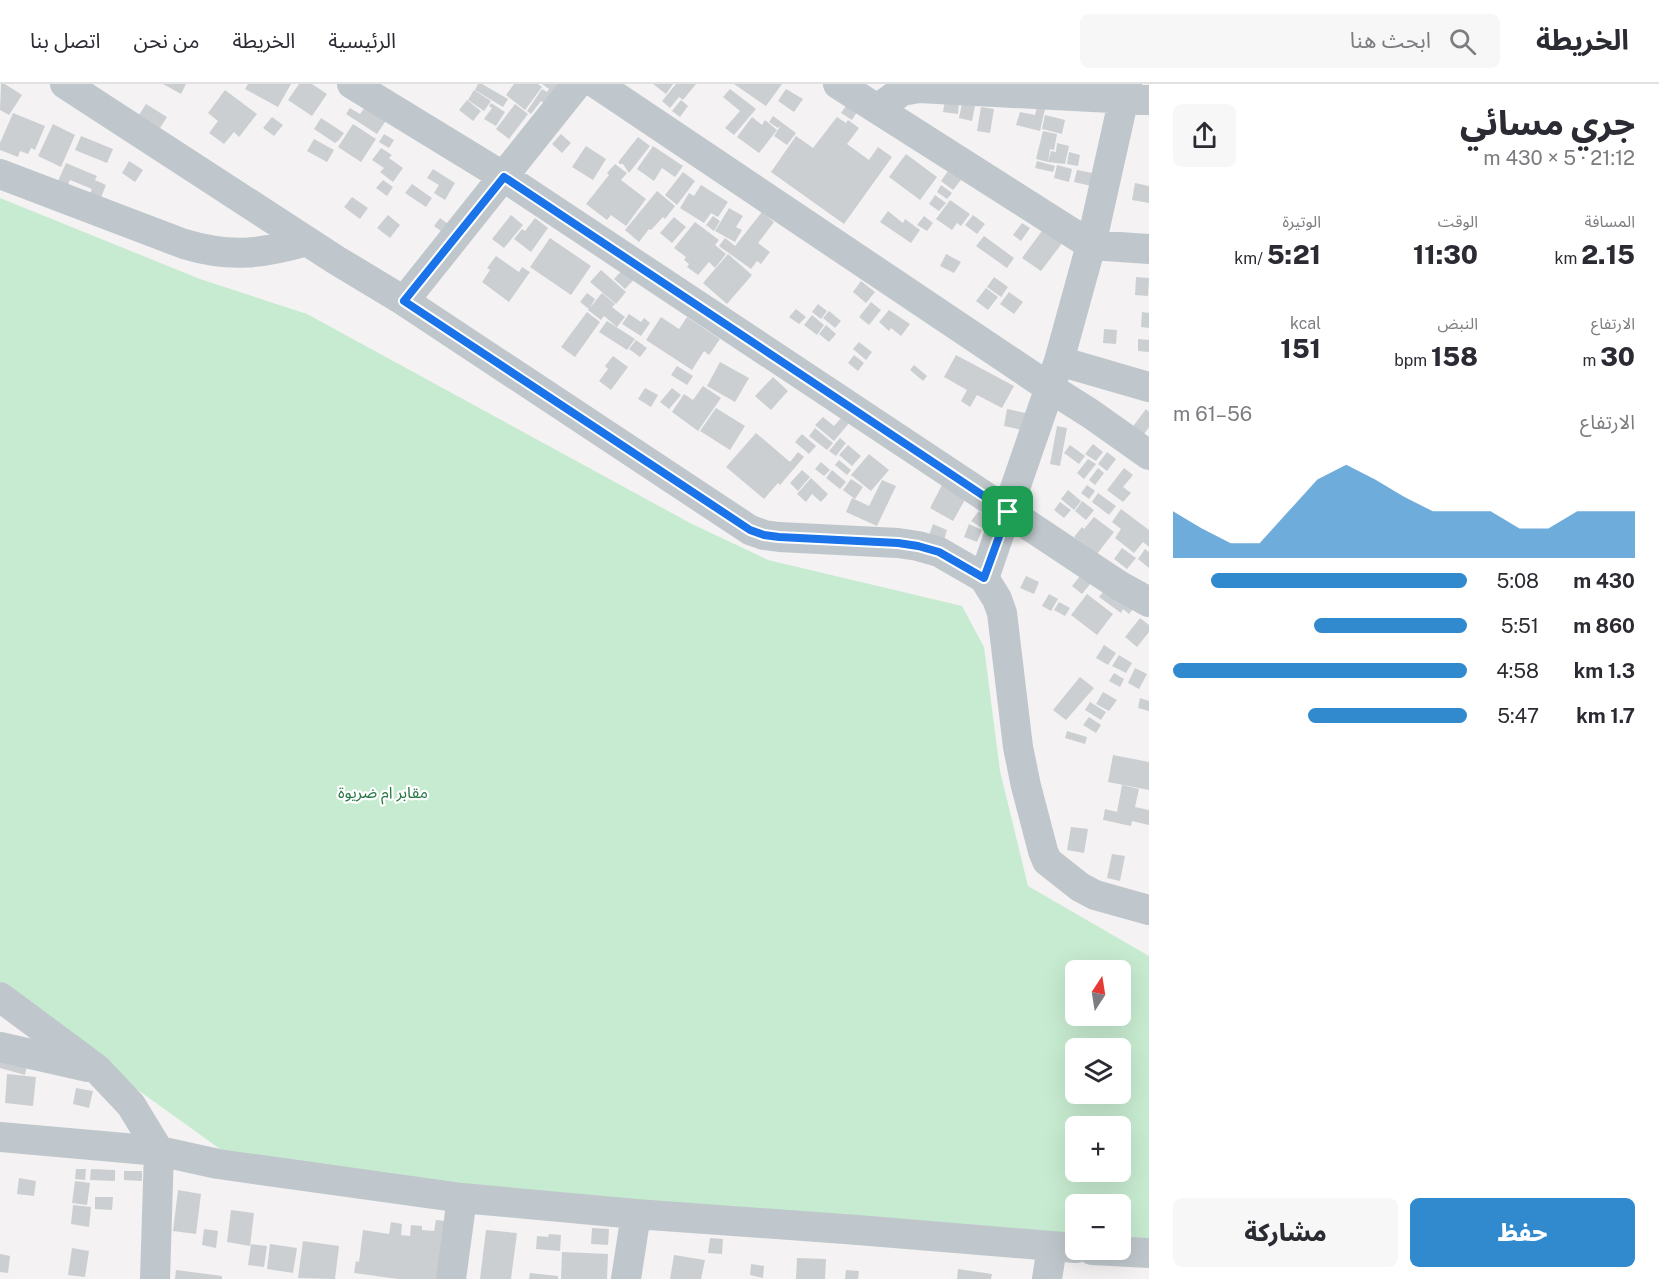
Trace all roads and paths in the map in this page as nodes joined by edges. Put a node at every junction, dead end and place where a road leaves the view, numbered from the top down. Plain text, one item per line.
1 (64, 84) edge
2 (352, 84) edge
3 (577, 84) edge
4 (597, 84) edge
5 (838, 84) edge
6 (1133, 94) edge
7 (877, 109) junction
8 (0, 174) edge
9 (504, 177) junction
10 (307, 241) junction
11 (1091, 245) junction
12 (1149, 249) edge
13 (404, 301) junction
14 (1055, 375) junction
15 (1149, 387) edge
16 (1149, 455) edge
17 (1008, 512) junction
18 (984, 578) junction
19 (1149, 602) edge
20 (1149, 910) edge
21 (0, 996) edge
22 (0, 1047) edge
23 (97, 1069) junction
24 (0, 1137) edge
25 (159, 1150) junction
26 (462, 1198) junction
27 (636, 1214) junction
28 (1064, 1248) edge
29 (1131, 1252) edge
30 (1149, 1253) edge
31 (155, 1279) edge
32 (451, 1279) edge
33 (626, 1279) edge
34 (1047, 1279) edge

1 - 10 street
2 - 9 street
3 - 9 street
4 - 14 street
5 - 7 street
6 - 7 street
6 - 11 street
7 - 11 street
8 - 10 street
9 - 13 street
9 - 17 street
10 - 13 street
11 - 12 street
11 - 14 street
13 - 18 street
14 - 15 street
14 - 16 street
14 - 17 street
17 - 18 street
17 - 19 street
18 - 20 street
21 - 23 street
22 - 23 street
23 - 25 street
24 - 25 street
25 - 26 street
25 - 31 street
26 - 27 street
26 - 32 street
27 - 28 street
27 - 33 street
28 - 34 street
29 - 30 street

